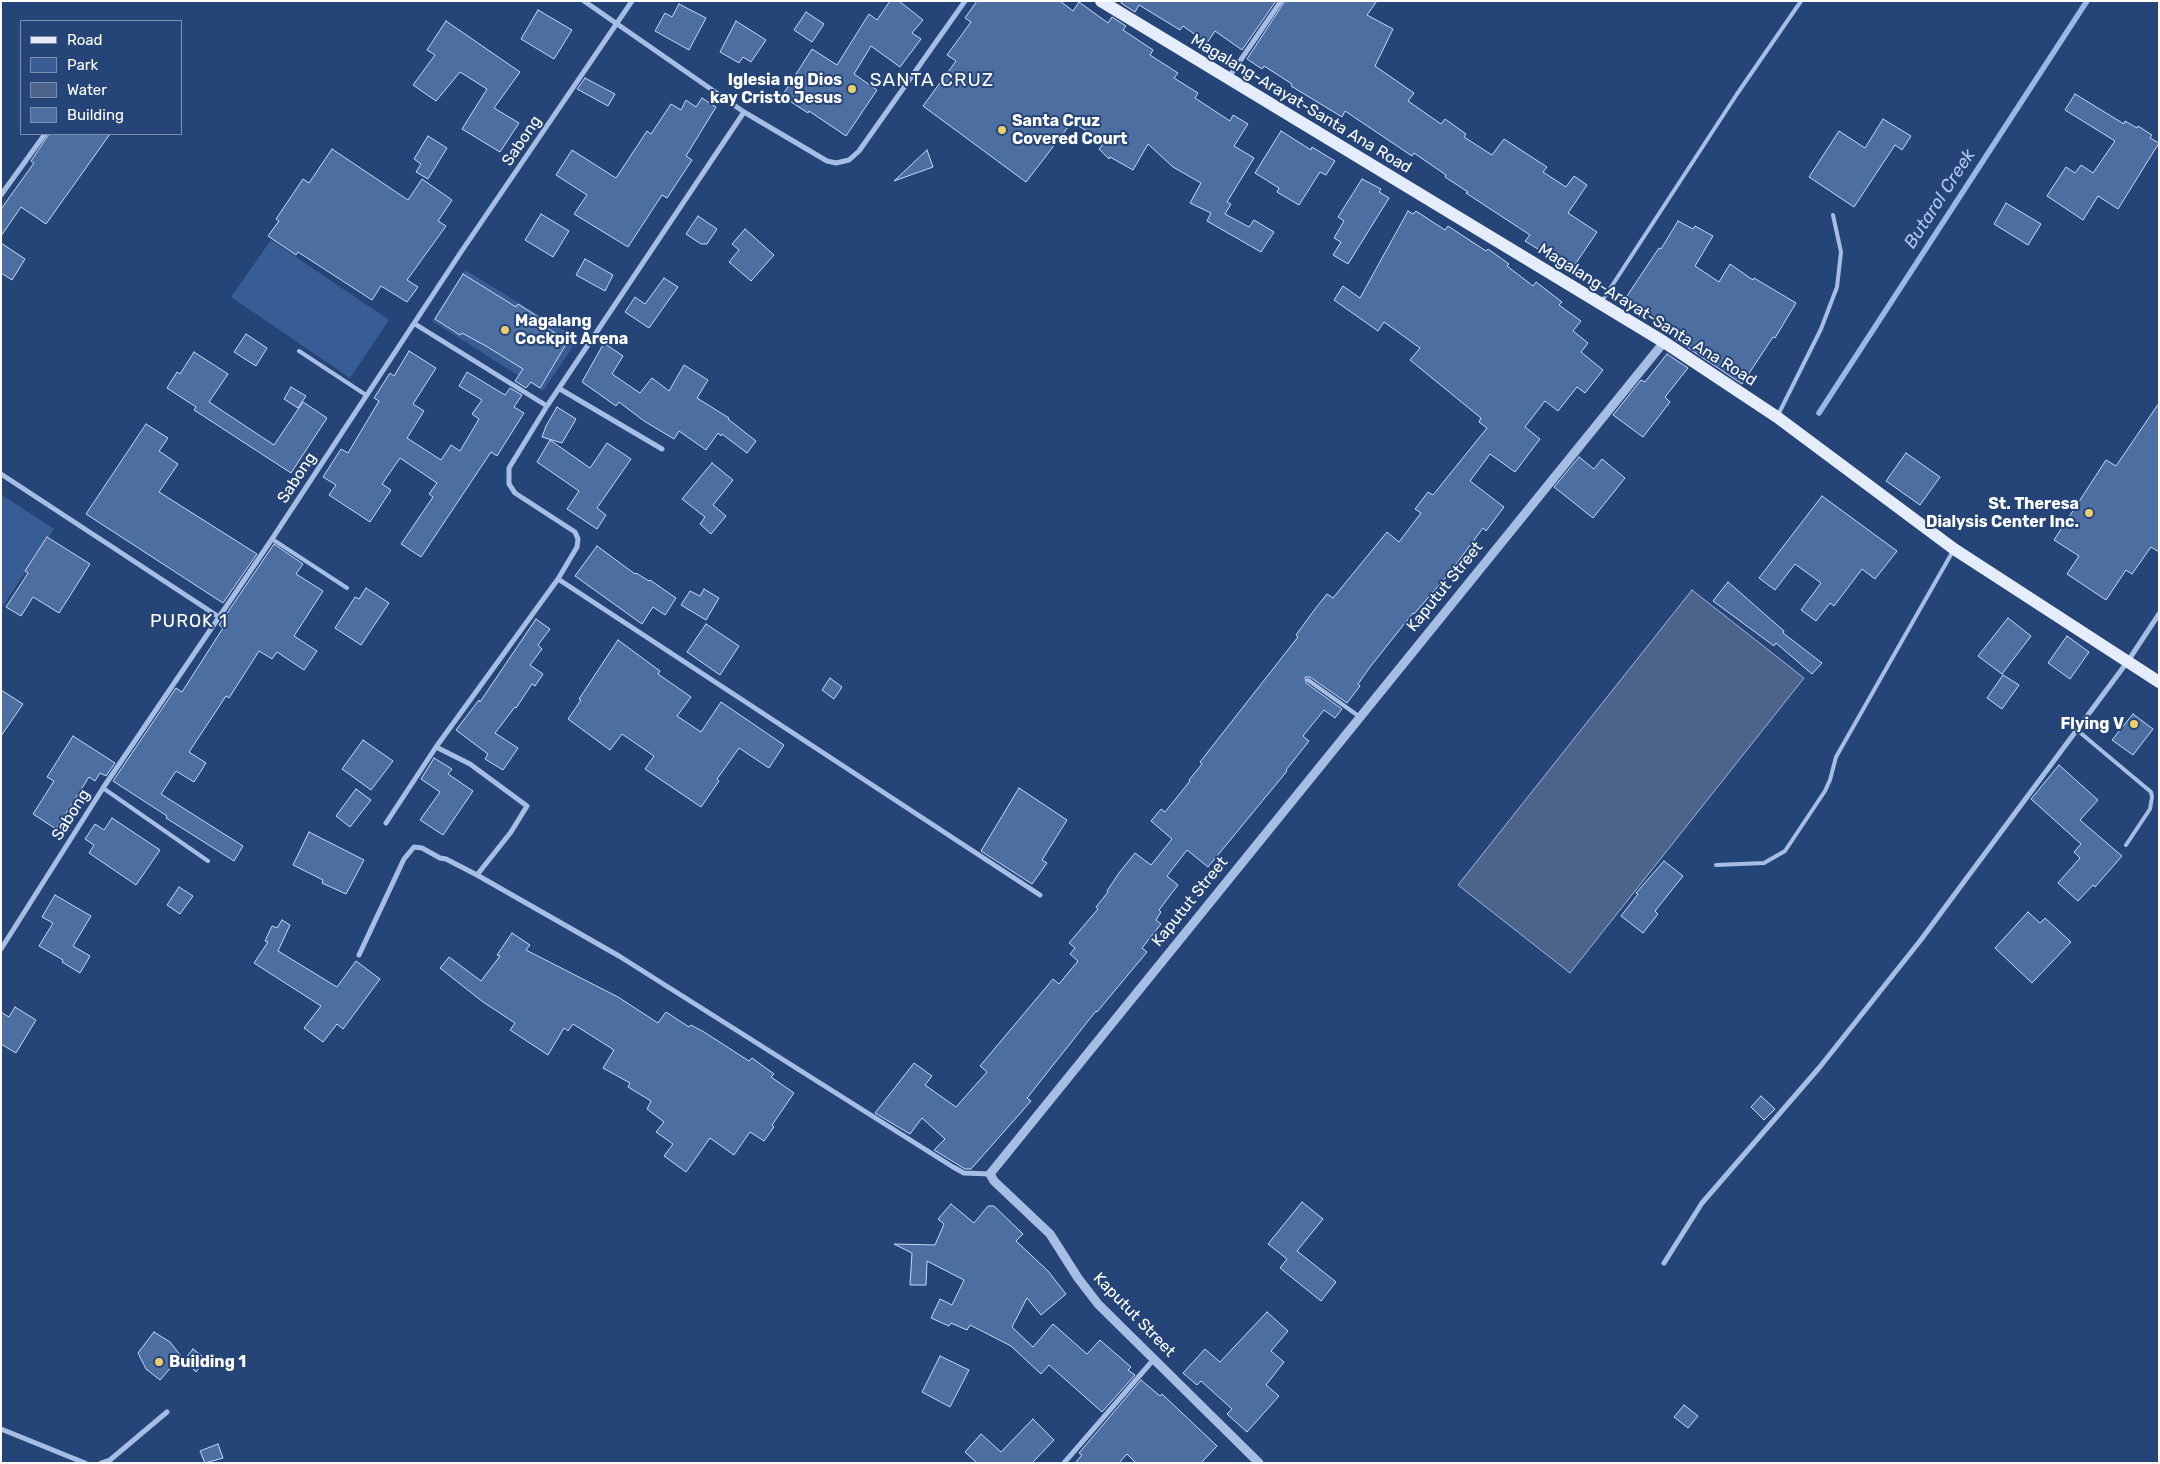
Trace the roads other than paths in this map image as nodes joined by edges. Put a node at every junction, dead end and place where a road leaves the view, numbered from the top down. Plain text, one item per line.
1 (584, 1) edge
2 (632, 1) edge
3 (965, 1) edge
4 (1101, 1) edge
5 (1281, 1) edge
6 (1801, 1) edge
7 (617, 23) junction
8 (1228, 78) junction
9 (744, 112) junction
10 (44, 135) edge
11 (1, 196) edge
12 (1833, 215) dead end
13 (1600, 303) junction
14 (414, 324) junction
15 (1664, 342) junction
16 (299, 350) dead end
17 (560, 388) junction
18 (366, 395) junction
19 (547, 406) junction
20 (1777, 417) junction
21 (662, 449) dead end
22 (1, 474) edge
23 (272, 539) junction
24 (1954, 549) junction
25 (558, 579) junction
26 (347, 588) dead end
27 (2159, 614) edge
28 (219, 618) junction
29 (2128, 661) junction
30 (1308, 680) dead end
31 (2159, 682) edge
32 (1360, 717) junction
33 (2077, 730) junction
34 (436, 747) junction
35 (102, 788) junction
36 (386, 823) dead end
37 (2126, 845) dead end
38 (208, 861) dead end
39 (1716, 865) dead end
40 (477, 876) junction
41 (1040, 894) dead end
42 (1, 949) edge
43 (359, 955) dead end
44 (990, 1174) junction
45 (1664, 1263) dead end
46 (1154, 1358) junction
47 (166, 1412) dead end
48 (1, 1429) edge
49 (85, 1463) edge
50 (101, 1463) edge
51 (1064, 1463) edge
52 (1259, 1463) edge

1 - 7 street
2 - 7 street, Sabong
3 - 9 street
4 - 8 main road, Magalang-Arayat-Santa Ana Road
5 - 8 street
6 - 13 lane
7 - 9 street
7 - 14 street, Sabong
8 - 13 main road, Magalang-Arayat-Santa Ana Road
9 - 17 street
10 - 11 street
12 - 20 lane
13 - 15 main road, Magalang-Arayat-Santa Ana Road
14 - 18 street, Sabong
14 - 19 street
15 - 20 main road, Magalang-Arayat-Santa Ana Road
15 - 32 street, Kaputut Street
16 - 18 lane
17 - 19 street
17 - 21 street
18 - 23 street, Sabong
19 - 25 street
20 - 24 main road, Magalang-Arayat-Santa Ana Road
22 - 28 street
23 - 26 lane
23 - 28 street, Sabong
24 - 29 main road, Magalang-Arayat-Santa Ana Road
24 - 39 lane
25 - 34 street
25 - 41 street
27 - 29 street
28 - 35 street, Sabong
29 - 31 main road, Magalang-Arayat-Santa Ana Road
29 - 33 street
30 - 32 lane
32 - 44 street, Kaputut Street
33 - 37 lane
33 - 45 street
34 - 36 street
34 - 40 street
35 - 38 lane
35 - 42 street, Sabong
40 - 43 street
40 - 44 street
44 - 46 street, Kaputut Street
46 - 51 street
46 - 52 street, Kaputut Street
47 - 50 street
48 - 49 street

